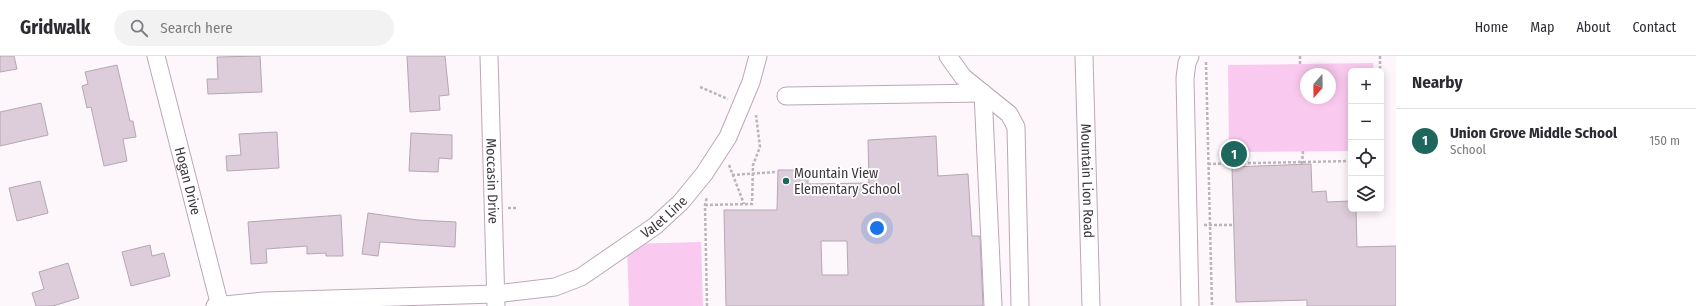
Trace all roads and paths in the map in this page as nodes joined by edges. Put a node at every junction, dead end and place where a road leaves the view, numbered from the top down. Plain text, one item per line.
1 (156, 56) edge
2 (489, 56) edge
3 (758, 56) edge
4 (948, 56) edge
5 (1084, 56) edge
6 (1190, 56) edge
7 (1206, 56) edge
8 (1300, 56) edge
9 (1380, 56) edge
10 (1300, 64) dead end
11 (1380, 68) edge
12 (700, 87) dead end
13 (983, 93) junction
14 (786, 96) dead end
15 (741, 105) junction
16 (1303, 151) dead end
17 (728, 161) dead end
18 (1348, 161) edge
19 (1302, 163) junction
20 (1208, 164) junction
21 (776, 172) dead end
22 (753, 173) junction
23 (732, 175) junction
24 (708, 192) dead end
25 (744, 204) junction
26 (705, 205) junction
27 (1188, 224) junction
28 (1210, 225) junction
29 (1233, 225) dead end
30 (496, 300) edge
31 (218, 306) edge
32 (707, 306) edge
33 (993, 306) edge
34 (1020, 306) edge
35 (1091, 306) edge
36 (1190, 306) edge
37 (1212, 306) edge

1 - 31 street, Hogan Drive
2 - 30 street, Moccasin Drive
3 - 15 street, Valet Line
4 - 13 street
5 - 35 street, Mountain Lion Road
6 - 27 street
7 - 20 path
8 - 10 path
9 - 11 path
12 - 15 path
13 - 14 street
13 - 33 street
13 - 34 street
15 - 22 path
15 - 30 street, Valet Line
16 - 19 path
17 - 23 path
18 - 19 path
19 - 20 path
20 - 28 path
21 - 22 path
22 - 23 path
22 - 25 path
23 - 25 path
24 - 26 path
25 - 26 path
26 - 32 path
27 - 28 path
27 - 36 street
28 - 29 path
28 - 37 path
30 - 31 street, Valet Line

